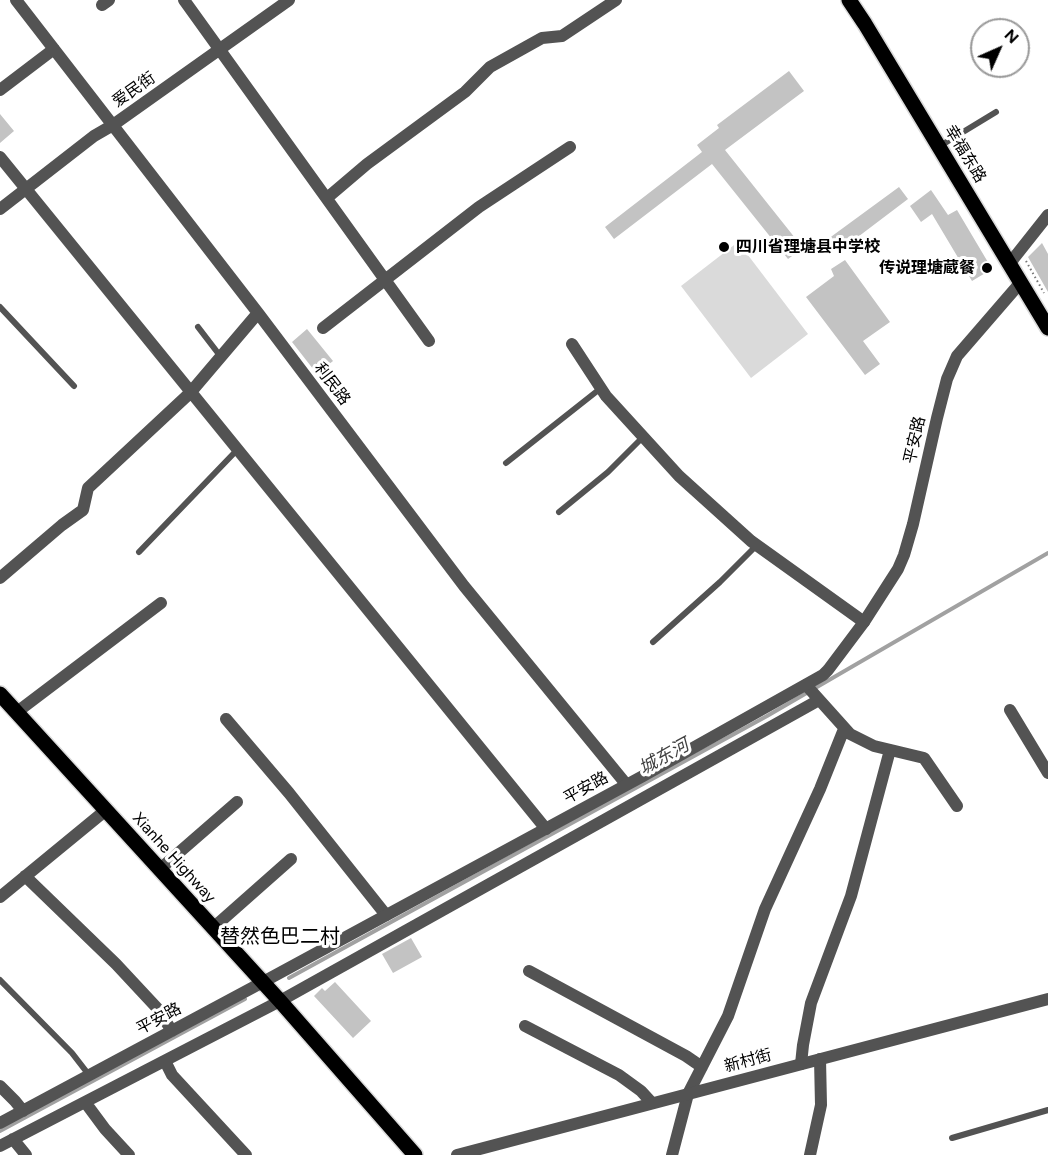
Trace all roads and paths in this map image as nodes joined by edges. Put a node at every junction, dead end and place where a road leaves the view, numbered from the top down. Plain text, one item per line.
1 (16, 0) edge
2 (289, 0) edge
3 (615, 0) edge
4 (849, 0) edge
5 (186, 1) edge
6 (54, 49) junction
7 (220, 49) junction
8 (0, 90) edge
9 (996, 112) dead end
10 (113, 125) junction
11 (939, 146) junction
12 (570, 147) dead end
13 (0, 157) edge
14 (26, 190) junction
15 (327, 198) junction
16 (0, 209) edge
17 (1048, 214) edge
18 (1017, 262) junction
19 (384, 279) junction
20 (1021, 282) junction
21 (1045, 295) dead end
22 (0, 307) edge
23 (258, 313) junction
24 (198, 327) dead end
25 (323, 327) dead end
26 (1048, 328) edge
27 (429, 340) dead end
28 (572, 344) dead end
29 (220, 357) junction
30 (74, 386) dead end
31 (601, 388) junction
32 (190, 393) junction
33 (643, 437) junction
34 (237, 450) junction
35 (506, 463) dead end
36 (559, 512) dead end
37 (757, 545) junction
38 (139, 552) dead end
39 (0, 578) edge
40 (161, 603) dead end
41 (864, 622) junction
42 (653, 642) dead end
43 (811, 692) junction
44 (0, 694) edge
45 (1010, 710) dead end
46 (17, 712) junction
47 (226, 719) dead end
48 (844, 729) junction
49 (890, 750) junction
50 (1048, 773) edge
51 (626, 784) junction
52 (237, 802) dead end
53 (957, 806) dead end
54 (106, 810) junction
55 (546, 829) junction
56 (291, 859) dead end
57 (160, 869) junction
58 (25, 876) junction
59 (0, 897) edge
60 (386, 915) junction
61 (213, 928) junction
62 (529, 971) dead end
63 (0, 980) edge
64 (263, 982) junction
65 (1048, 999) edge
66 (280, 1001) junction
67 (525, 1026) dead end
68 (172, 1031) junction
69 (820, 1059) junction
70 (165, 1061) junction
71 (801, 1064) junction
72 (702, 1067) junction
73 (89, 1076) junction
74 (0, 1086) edge
75 (688, 1094) junction
76 (85, 1102) junction
77 (652, 1103) junction
78 (1048, 1110) edge
79 (23, 1111) junction
80 (0, 1123) edge
81 (952, 1138) dead end
82 (13, 1139) junction
83 (0, 1146) edge
84 (27, 1155) edge
85 (129, 1155) edge
86 (246, 1155) edge
87 (415, 1155) edge
88 (457, 1155) edge
89 (672, 1155) edge
90 (810, 1155) edge

1 - 6 street, 利民路
2 - 7 street, 爱民街
3 - 15 street
4 - 11 main road, 幸福东路
5 - 7 street
6 - 8 street
6 - 10 street, 利民路
7 - 10 street, 爱民街
7 - 15 street
9 - 11 lane
10 - 14 street, 爱民街
10 - 23 street, 利民路
11 - 18 main road, 幸福东路
12 - 19 street
13 - 14 street
14 - 16 street, 爱民街
14 - 32 street
15 - 19 street
17 - 18 street
18 - 20 main road, 幸福东路
18 - 21 path
19 - 25 street
19 - 27 street
20 - 26 main road, 幸福东路
20 - 41 street, 平安路
22 - 30 lane
23 - 29 street
23 - 51 street, 利民路
24 - 29 lane
28 - 31 street
29 - 32 street
31 - 33 street
31 - 35 lane
32 - 34 street
32 - 39 street
33 - 36 lane
33 - 37 street
34 - 38 lane
34 - 55 street
37 - 41 street
37 - 42 lane
40 - 46 street
41 - 43 street, 平安路
43 - 48 street
43 - 51 street, 平安路
43 - 66 street
44 - 46 main road, Xianhe Highway
45 - 50 street
46 - 54 main road, Xianhe Highway
47 - 60 street
48 - 49 street
48 - 72 street
49 - 53 street
49 - 71 street
51 - 55 street, 平安路
52 - 57 street
54 - 57 main road, Xianhe Highway
54 - 58 street
55 - 60 street, 平安路
56 - 61 street
57 - 61 main road, Xianhe Highway
58 - 59 street
58 - 68 street
60 - 64 street, 平安路
61 - 64 main road, Xianhe Highway
62 - 72 street
63 - 73 lane
64 - 66 main road, Xianhe Highway
64 - 68 street, 平安路
65 - 69 street, 新村街
66 - 70 street
66 - 87 main road, Xianhe Highway
67 - 77 street
68 - 73 street, 平安路
69 - 71 street, 新村街
69 - 90 street
70 - 76 street
70 - 86 street
71 - 75 street, 新村街
72 - 75 street
73 - 79 street, 平安路
74 - 79 street
75 - 77 street, 新村街
75 - 89 street
76 - 82 street
76 - 85 street
77 - 88 street, 新村街
78 - 81 lane
79 - 80 street, 平安路
82 - 83 street
82 - 84 street

